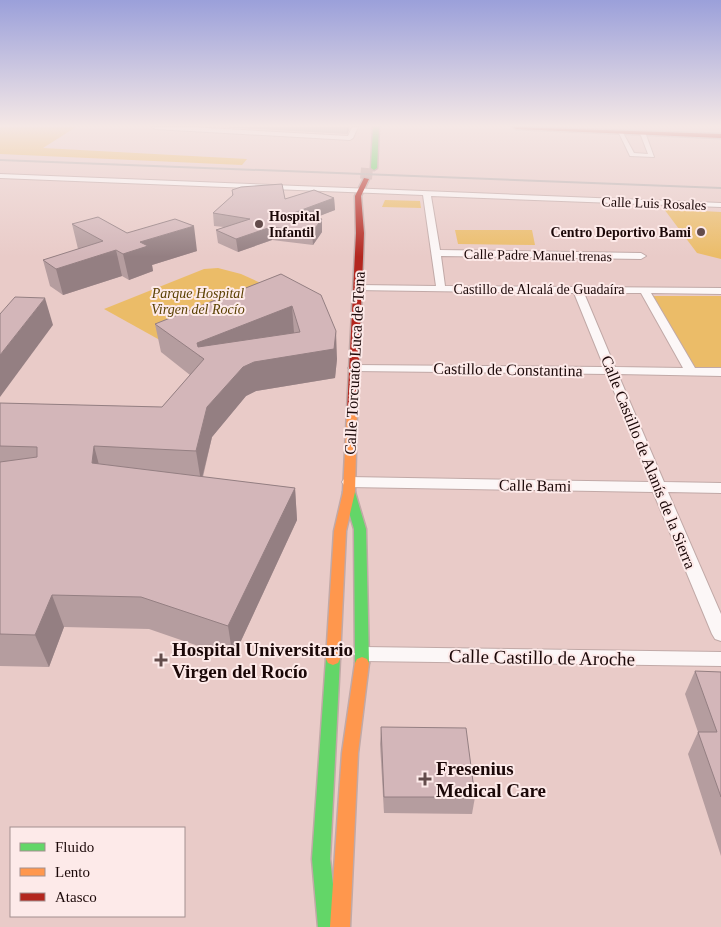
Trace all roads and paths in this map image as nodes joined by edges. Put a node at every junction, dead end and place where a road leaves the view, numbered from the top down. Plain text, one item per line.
1 (371, 170) tunnel mouth
2 (371, 170) tunnel mouth
3 (371, 174) junction
4 (0, 176) edge
5 (367, 192) junction
6 (427, 194) junction
7 (721, 205) edge
8 (360, 233) junction
9 (435, 253) junction
10 (641, 256) dead end
11 (358, 288) junction
12 (440, 289) junction
13 (578, 290) junction
14 (644, 290) junction
15 (721, 291) edge
16 (354, 368) junction
17 (611, 370) junction
18 (691, 371) junction
19 (721, 372) edge
20 (349, 487) junction
21 (658, 488) junction
22 (721, 488) edge
23 (721, 634) edge
24 (363, 654) junction
25 (721, 659) edge
26 (328, 927) edge
27 (340, 927) edge

1 - 3 main road, Calle Torcuato Luca de Tena
2 - 3 main road, Calle Torcuato Luca de Tena
3 - 5 main road, Calle Torcuato Luca de Tena
3 - 5 main road, Calle Torcuato Luca de Tena
4 - 5 street, Calle Luis Rosales
5 - 6 street, Calle Luis Rosales
5 - 8 main road, Calle Torcuato Luca de Tena
5 - 8 main road, Calle Torcuato Luca de Tena
6 - 7 street, Calle Luis Rosales
6 - 9 street
8 - 11 main road, Calle Torcuato Luca de Tena
9 - 10 street, Calle Padre Manuel trenas
9 - 12 street
11 - 12 street, Castillo de Alcalá de Guadaíra
11 - 16 main road, Calle Torcuato Luca de Tena
12 - 13 street, Castillo de Alcalá de Guadaíra
13 - 14 street, Castillo de Alcalá de Guadaíra
13 - 17 street, Calle Castillo de Alanís de la Sierra
14 - 15 street, Castillo de Alcalá de Guadaíra
14 - 18 street
16 - 17 street, Castillo de Constantina
16 - 20 main road, Calle Torcuato Luca de Tena
17 - 18 street, Castillo de Constantina
17 - 21 street, Calle Castillo de Alanís de la Sierra
18 - 19 street, Castillo de Constantina
20 - 21 street, Calle Bami
20 - 24 main road, Calle Torcuato Luca de Tena
20 - 26 main road, Calle Torcuato Luca de Tena
21 - 22 street, Calle Bami
21 - 23 street, Calle Castillo de Alanís de la Sierra
24 - 25 street, Calle Castillo de Aroche
24 - 27 main road, Calle Torcuato Luca de Tena

